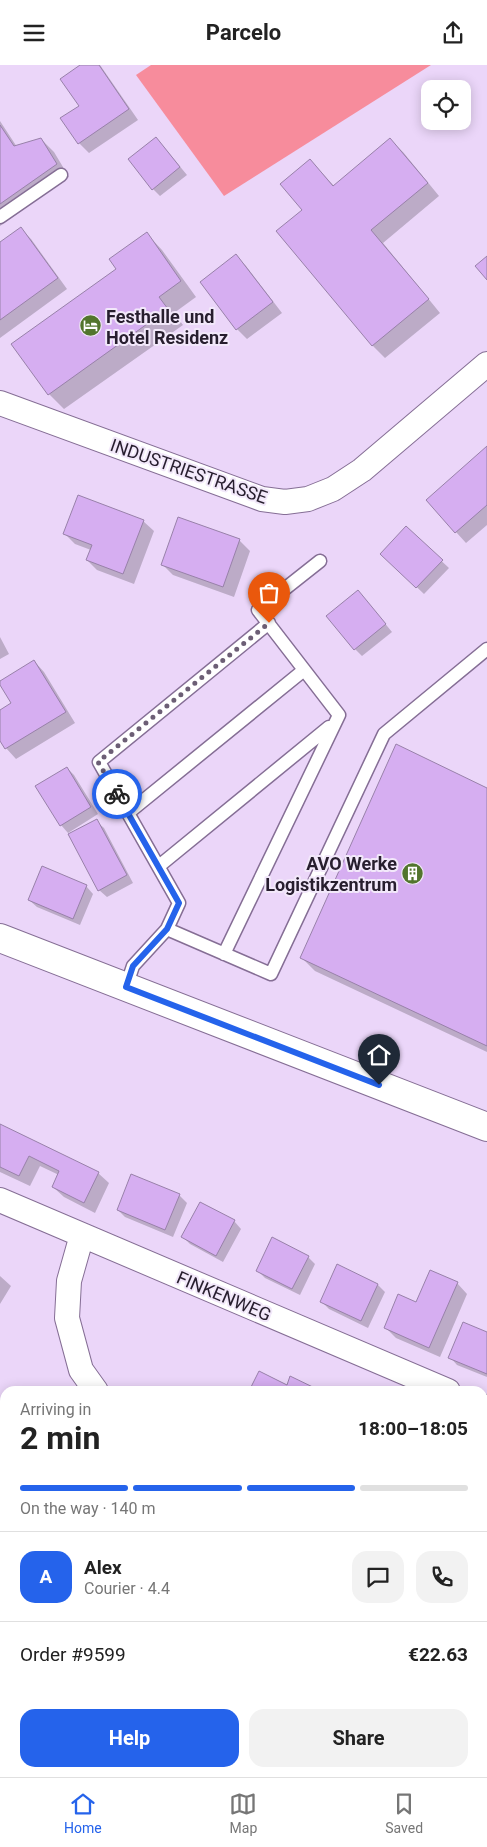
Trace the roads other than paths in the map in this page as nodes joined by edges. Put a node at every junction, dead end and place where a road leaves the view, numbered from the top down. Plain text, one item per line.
1 (61, 175) dead end
2 (0, 217) edge
3 (487, 364) edge
4 (0, 403) edge
5 (320, 561) dead end
6 (269, 623) junction
7 (487, 649) edge
8 (304, 670) junction
9 (333, 724) junction
10 (128, 813) junction
11 (158, 866) junction
12 (167, 929) junction
13 (0, 938) edge
14 (224, 954) junction
15 (126, 987) junction
16 (487, 1127) edge
17 (0, 1201) edge
18 (82, 1235) junction
19 (92, 1386) edge
20 (436, 1386) edge

1 - 2 lane
3 - 4 street, INDUSTRIESTRASSE
5 - 6 lane
6 - 8 lane
6 - 10 lane
7 - 14 lane
8 - 9 lane
8 - 10 lane
9 - 11 lane
9 - 14 lane
10 - 11 lane
11 - 12 lane
12 - 14 lane
12 - 15 lane
13 - 15 street
15 - 16 street
17 - 18 street, FINKENWEG
18 - 19 street
18 - 20 street, FINKENWEG

